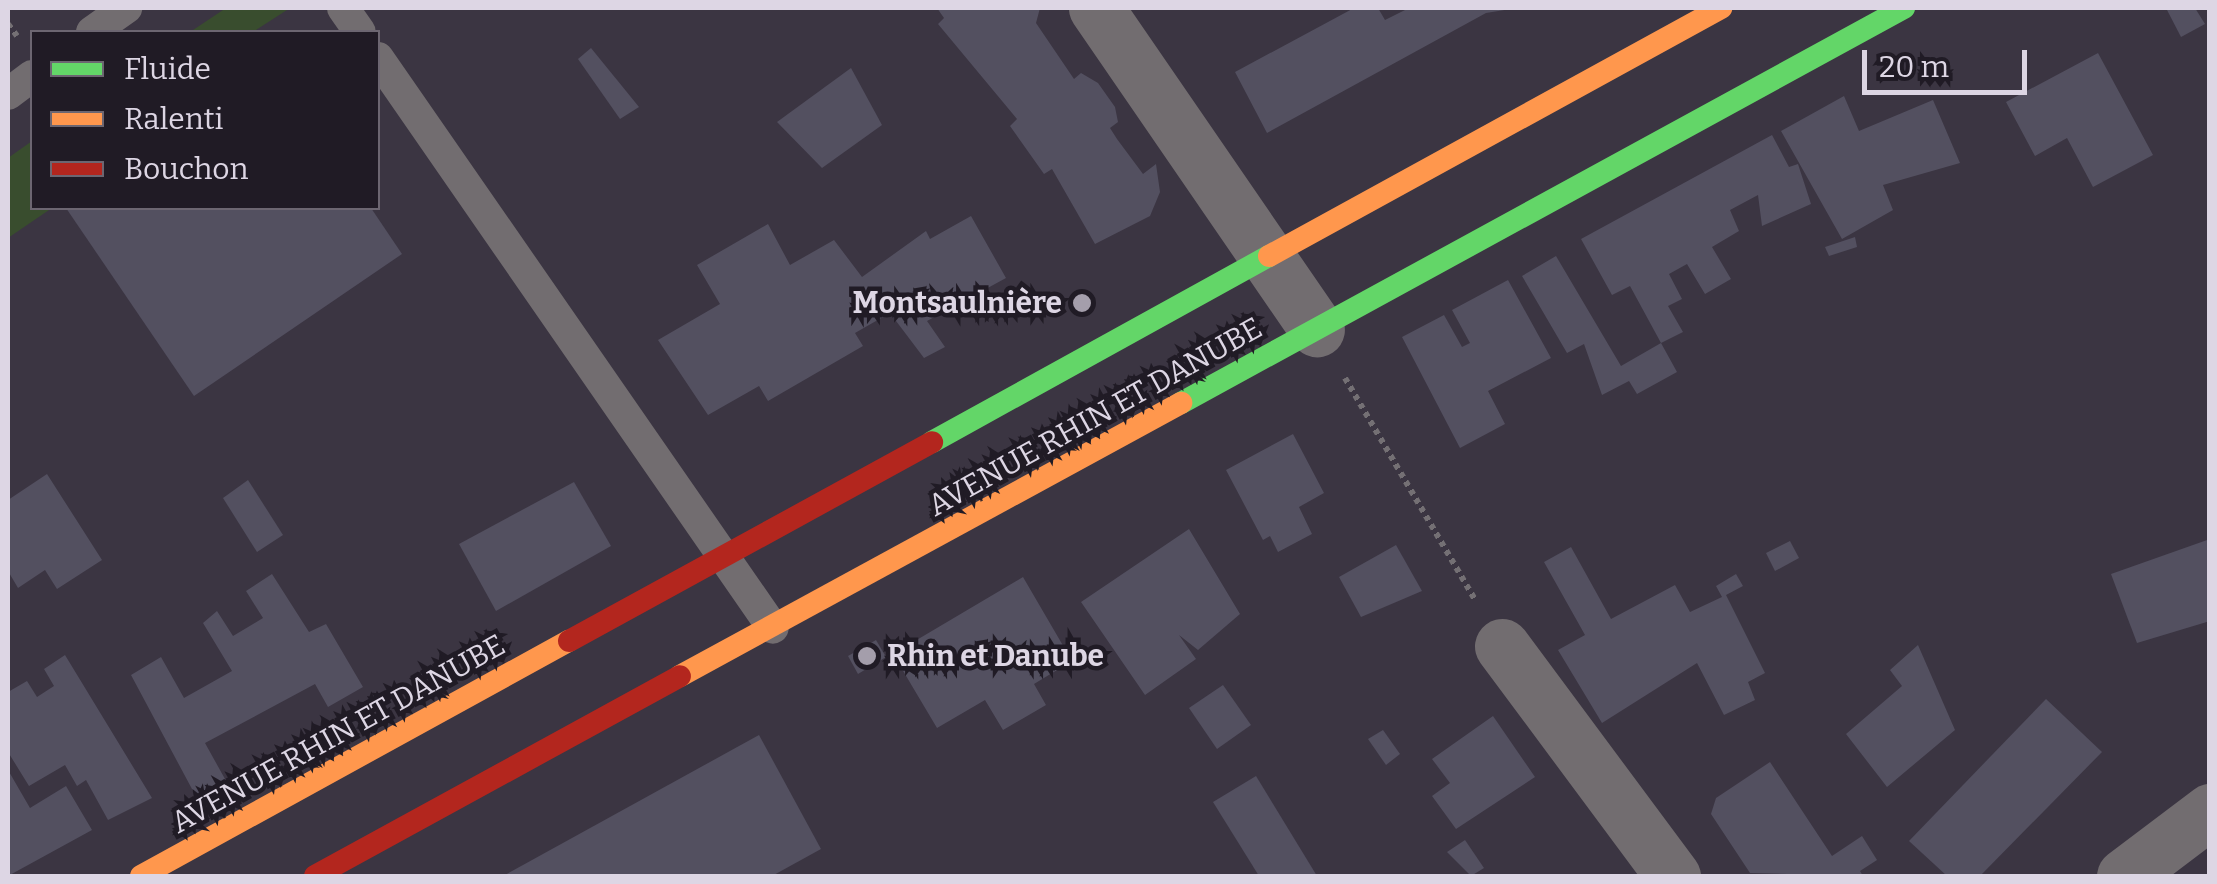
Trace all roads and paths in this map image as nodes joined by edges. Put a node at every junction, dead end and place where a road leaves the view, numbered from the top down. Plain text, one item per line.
1 (126, 8) edge
2 (342, 8) edge
3 (1096, 8) edge
4 (1721, 8) edge
5 (1904, 8) edge
6 (95, 30) edge
7 (358, 30) edge
8 (380, 61) edge
9 (30, 78) edge
10 (8, 94) edge
11 (1270, 256) junction
12 (1317, 330) junction
13 (725, 556) junction
14 (773, 628) junction
15 (1502, 646) joint
16 (2210, 810) edge
17 (140, 876) edge
18 (314, 876) edge
19 (1673, 876) edge
20 (2124, 876) edge

1 - 6 lane
2 - 7 lane
3 - 11 street
4 - 11 main road, AVENUE RHIN ET DANUBE
5 - 12 main road, AVENUE RHIN ET DANUBE
8 - 13 lane
9 - 10 lane
11 - 12 street
11 - 13 main road, AVENUE RHIN ET DANUBE
12 - 14 main road, AVENUE RHIN ET DANUBE
12 - 15 path
13 - 14 lane
13 - 17 main road, AVENUE RHIN ET DANUBE
14 - 18 main road, AVENUE RHIN ET DANUBE
15 - 19 street
16 - 20 street

